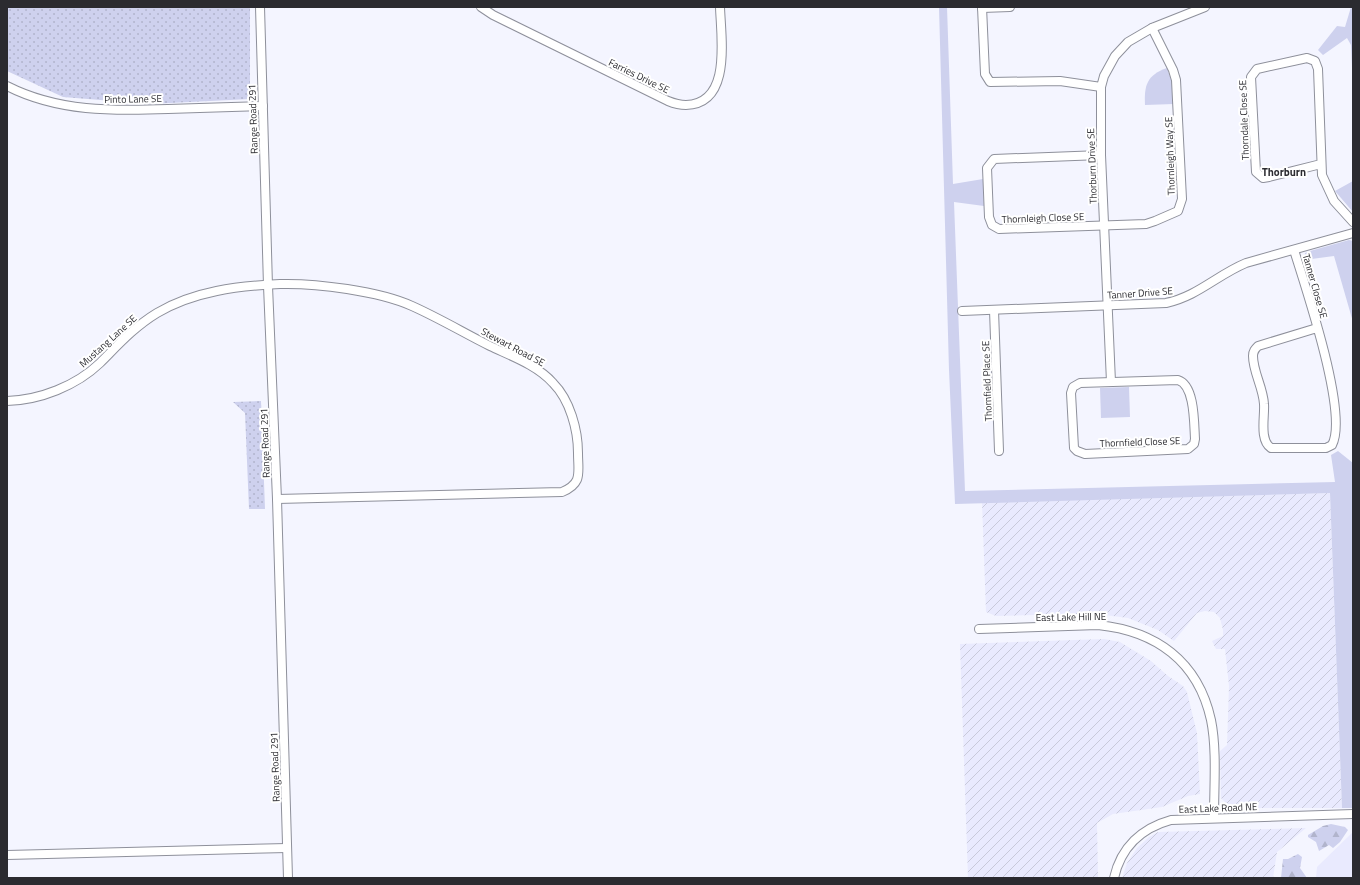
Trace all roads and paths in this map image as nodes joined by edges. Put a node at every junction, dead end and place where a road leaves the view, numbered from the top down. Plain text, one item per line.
1 (260, 7) edge
2 (481, 7) edge
3 (720, 7) edge
4 (1010, 7) edge
5 (1205, 7) edge
6 (982, 8) edge
7 (1152, 28) junction
8 (7, 86) edge
9 (1101, 87) junction
10 (263, 106) junction
11 (1101, 155) junction
12 (1321, 164) junction
13 (1353, 222) edge
14 (1105, 226) junction
15 (1353, 233) edge
16 (1294, 250) junction
17 (268, 286) junction
18 (1108, 306) junction
19 (994, 310) junction
20 (962, 311) dead end
21 (1317, 328) junction
22 (1110, 382) junction
23 (7, 401) edge
24 (999, 451) dead end
25 (277, 499) junction
26 (979, 629) dead end
27 (1353, 814) edge
28 (1214, 817) junction
29 (287, 848) junction
30 (7, 855) edge
31 (288, 878) edge
32 (1114, 878) edge

1 - 10 street, Range Road 291
2 - 3 street, Farries Drive SE
4 - 6 street
5 - 7 street, Thorburn Drive SE
6 - 9 street
7 - 9 street, Thorburn Drive SE
7 - 14 street, Thornleigh Way SE
8 - 10 street, Pinto Lane SE
9 - 11 street, Thorburn Drive SE
10 - 17 street, Range Road 291
11 - 14 street, Thorburn Drive SE
11 - 14 street, Thornleigh Close SE
12 - 12 street, Thorndale Close SE
12 - 13 street, Thorndale Close SE
14 - 18 street, Thorburn Drive SE
15 - 16 street, Tanner Drive SE
16 - 18 street, Tanner Drive SE
16 - 21 street, Tanner Close SE
17 - 23 street, Mustang Lane SE
17 - 25 street, Range Road 291
17 - 25 street, Stewart Road SE
18 - 19 street, Tanner Drive SE
18 - 22 street, Thorburn Drive SE
19 - 20 street, Tanner Drive SE
19 - 24 street, Thornfield Place SE
21 - 21 street, Tanner Close SE
22 - 22 street, Thornfield Close SE
25 - 29 street, Range Road 291
26 - 28 street, East Lake Hill NE
27 - 28 street, East Lake Road NE
28 - 32 street, East Lake Road NE
29 - 30 street
29 - 31 street, Range Road 291

